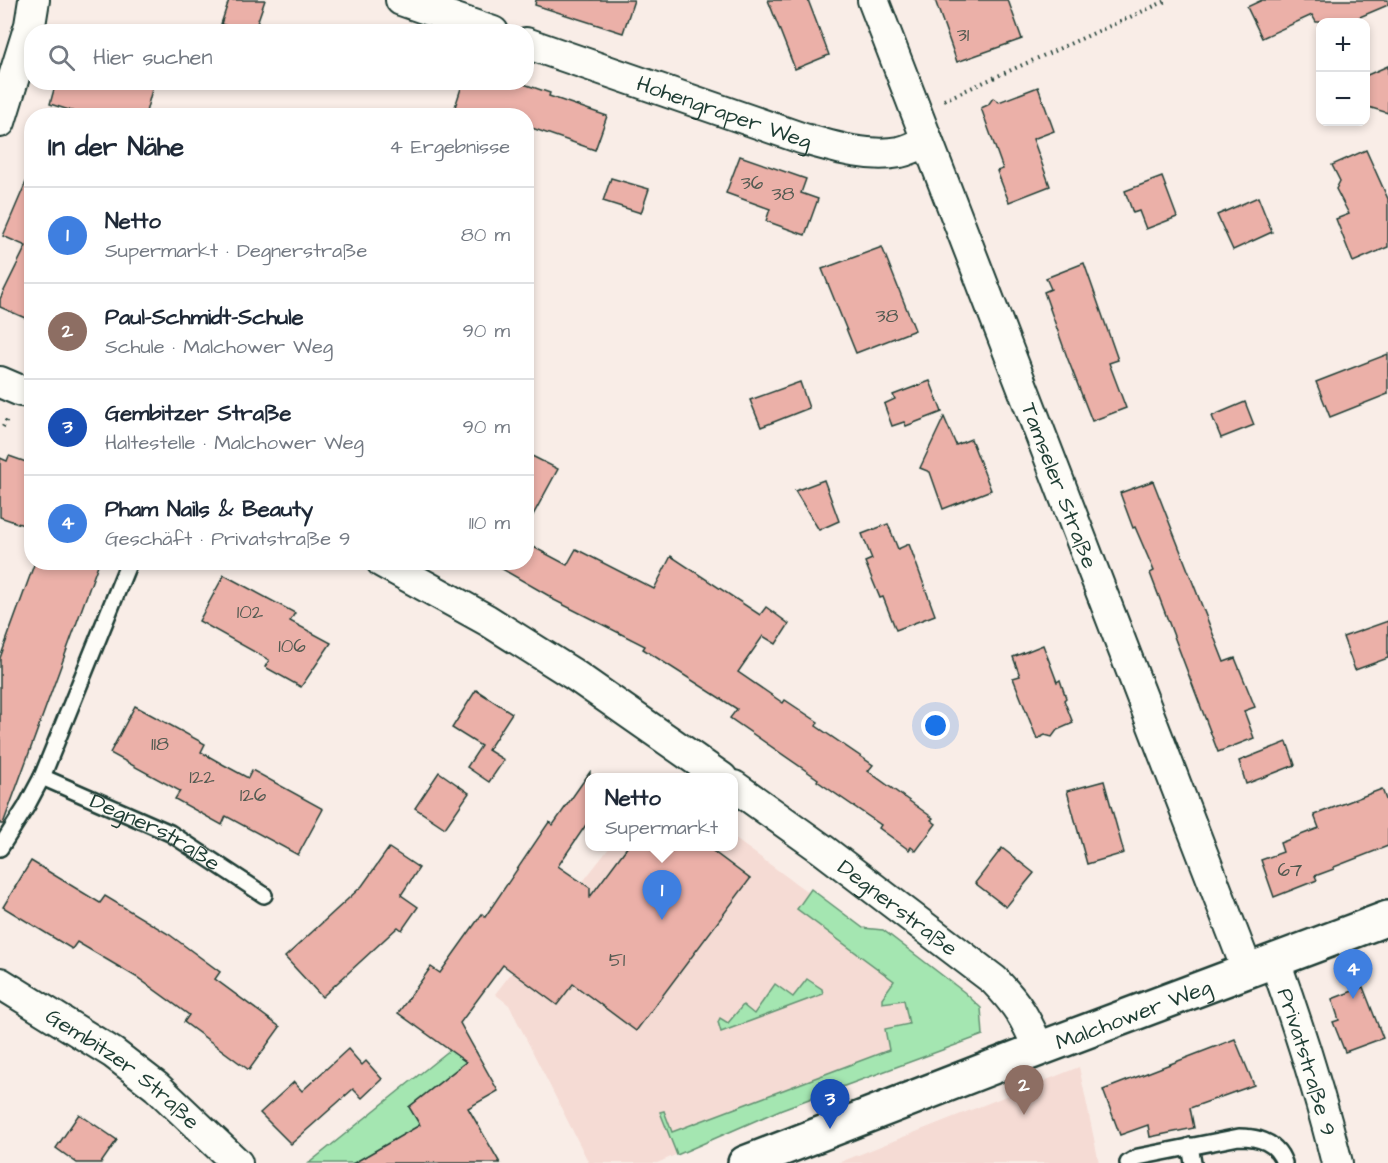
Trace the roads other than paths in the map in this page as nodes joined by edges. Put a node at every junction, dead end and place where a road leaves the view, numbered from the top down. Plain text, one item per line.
1 (34, 0) edge
2 (401, 0) edge
3 (873, 0) edge
4 (30, 24) edge
5 (470, 24) edge
6 (24, 44) edge
7 (534, 46) edge
8 (0, 122) edge
9 (927, 141) junction
10 (0, 382) edge
11 (24, 391) edge
12 (126, 570) edge
13 (396, 570) edge
14 (716, 773) edge
15 (42, 777) junction
16 (738, 789) edge
17 (0, 848) edge
18 (264, 895) dead end
19 (1388, 918) edge
20 (1261, 967) junction
21 (0, 983) edge
22 (1039, 1049) junction
23 (1190, 1146) junction
24 (237, 1163) edge
25 (744, 1163) edge
26 (1128, 1163) edge
27 (1193, 1163) edge
28 (1284, 1163) edge
29 (1337, 1163) edge

1 - 4 street
2 - 5 street
3 - 9 street, Tamseler Straße
6 - 8 street
7 - 9 street, Hohengraper Weg
9 - 20 street, Tamseler Straße
10 - 11 street
12 - 15 lane
13 - 14 street
15 - 17 lane
15 - 18 lane, Degnerstraße
16 - 22 street, Degnerstraße
19 - 20 street, Malchower Weg
20 - 22 street, Malchower Weg
20 - 29 street, Privatstraße 9
21 - 24 street, Gembitzer Straße
22 - 25 street, Malchower Weg
23 - 26 lane
23 - 27 lane
23 - 28 lane

